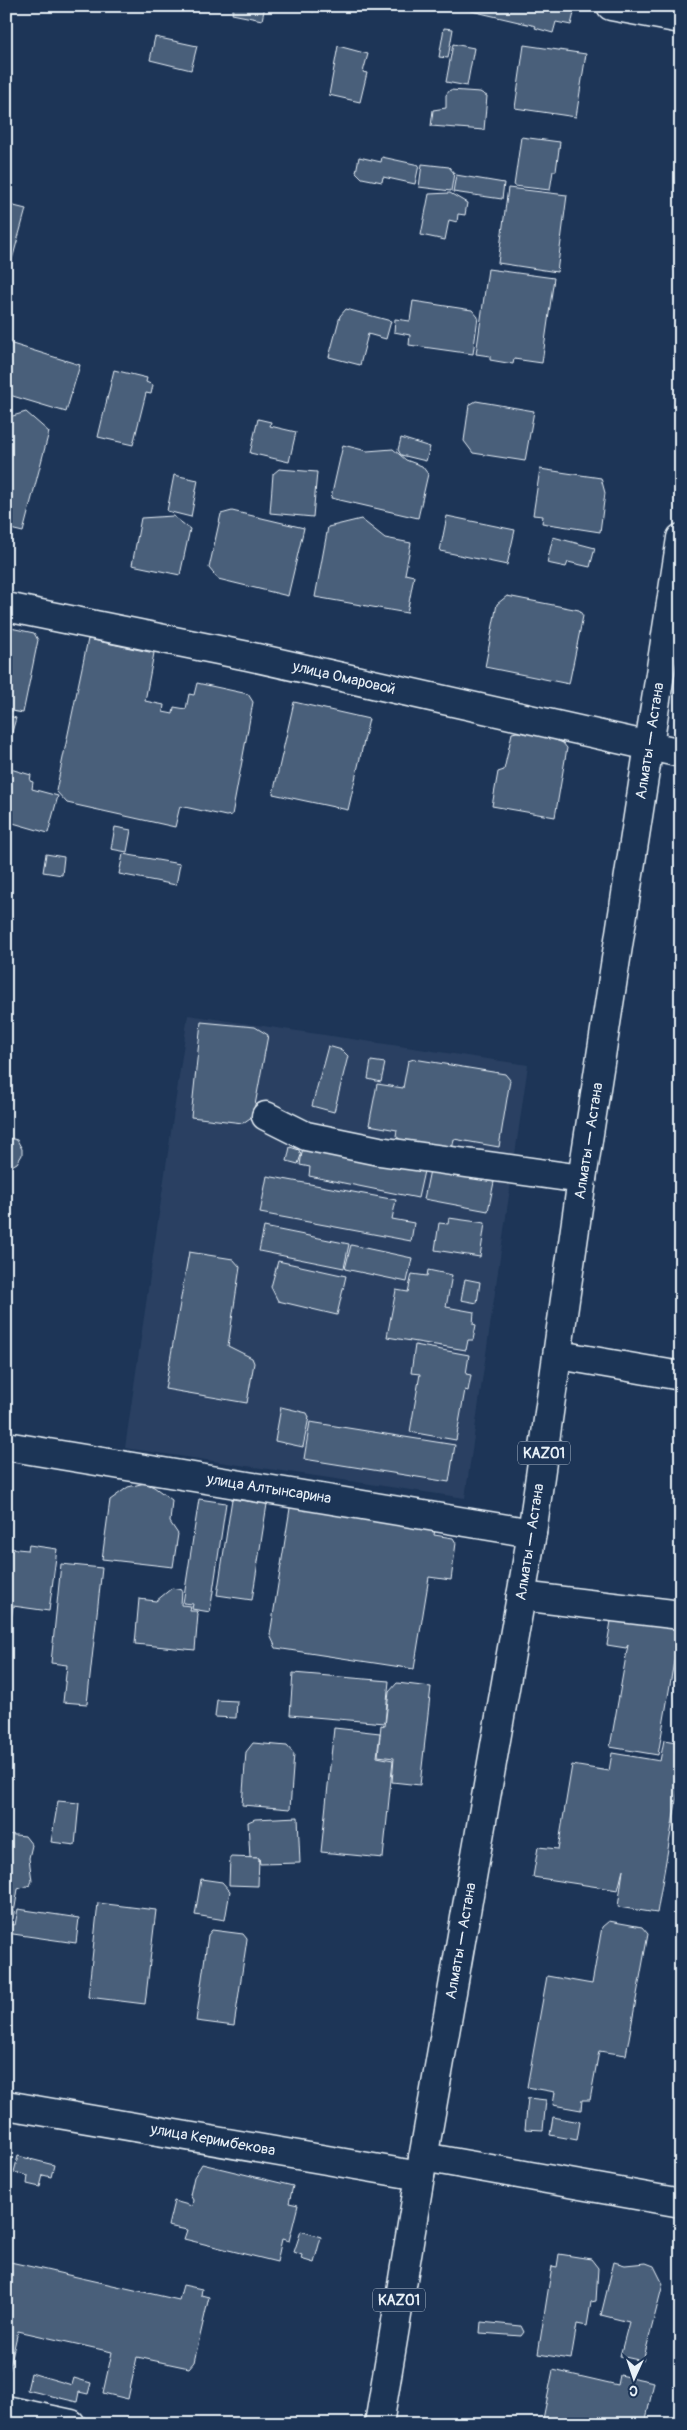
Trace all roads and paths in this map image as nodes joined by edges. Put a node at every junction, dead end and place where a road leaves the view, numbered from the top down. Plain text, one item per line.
1 (611, 6) edge
2 (681, 19) edge
3 (681, 538) edge
4 (6, 607) edge
5 (650, 746) junction
6 (681, 753) edge
7 (266, 1116) dead end
8 (582, 1179) junction
9 (559, 1355) junction
10 (681, 1376) edge
11 (6, 1446) edge
12 (532, 1533) junction
13 (521, 1596) junction
14 (681, 1615) edge
15 (6, 2105) edge
16 (421, 2167) junction
17 (681, 2203) edge
18 (6, 2410) edge
19 (71, 2424) edge
20 (379, 2424) edge

1 - 2 main road
3 - 5 main road, Алматы — Астана / KАZ01
4 - 5 main road, улица Омаровой
5 - 6 main road, улица Омаровой
5 - 8 main road, Алматы — Астана / KАZ01
7 - 8 main road
8 - 9 main road, Алматы — Астана / KАZ01
9 - 10 main road
9 - 12 main road, Алматы — Астана / KАZ01
11 - 12 main road, улица Алтынсарина
12 - 13 main road, Алматы — Астана / KАZ01
13 - 14 main road
13 - 16 main road, Алматы — Астана / KАZ01
15 - 16 main road, улица Керимбекова
16 - 17 main road, улица Керимбекова
16 - 20 main road, Алматы — Астана / KАZ01
18 - 19 main road

